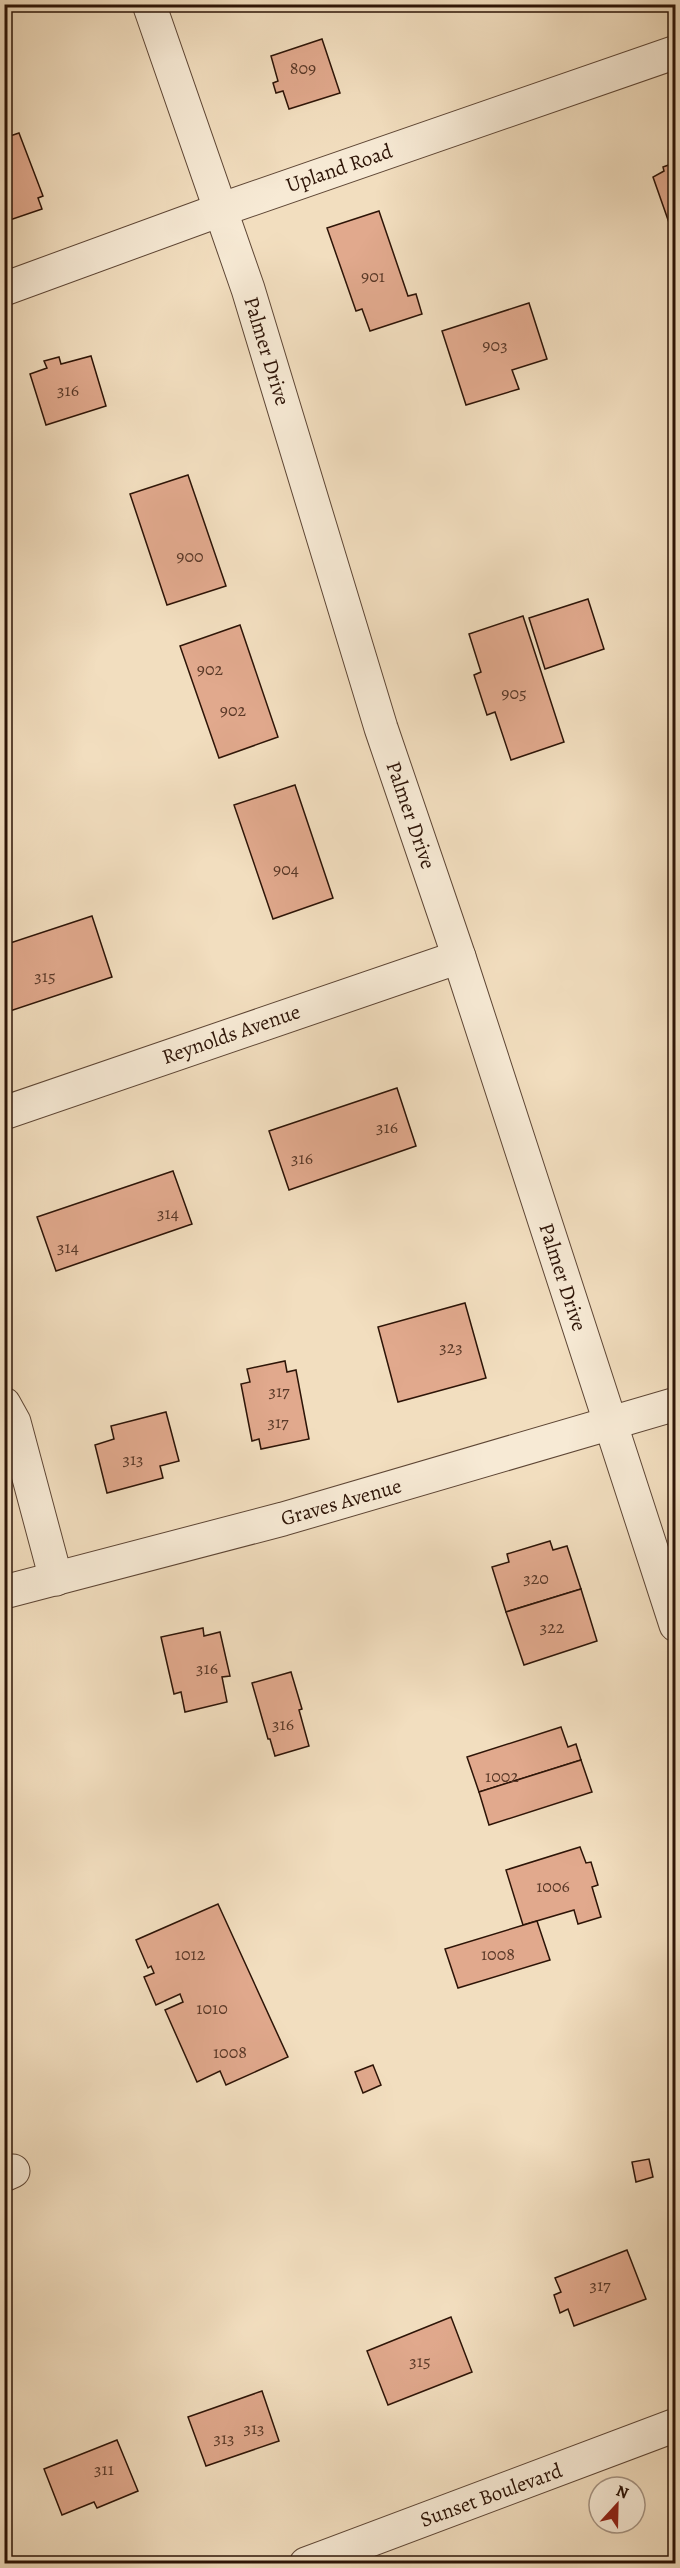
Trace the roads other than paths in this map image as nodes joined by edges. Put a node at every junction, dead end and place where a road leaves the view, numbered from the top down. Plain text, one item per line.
1 (148, 4) edge
2 (675, 52) edge
3 (220, 210) junction
4 (4, 289) edge
5 (459, 957) junction
6 (4, 1113) edge
7 (4, 1404) edge
8 (675, 1404) edge
9 (611, 1424) junction
10 (56, 1579) junction
11 (4, 1592) edge
12 (675, 1625) edge
13 (675, 2425) edge
14 (306, 2564) edge

1 - 3 street, Palmer Drive
2 - 3 street, Upland Road
3 - 4 street, Upland Road
3 - 5 street, Palmer Drive
5 - 6 street, Reynolds Avenue
5 - 9 street, Palmer Drive
7 - 10 street
8 - 9 street, Graves Avenue
9 - 10 street, Graves Avenue
9 - 12 street, Palmer Drive
10 - 11 street, Graves Avenue
13 - 14 street, Sunset Boulevard

